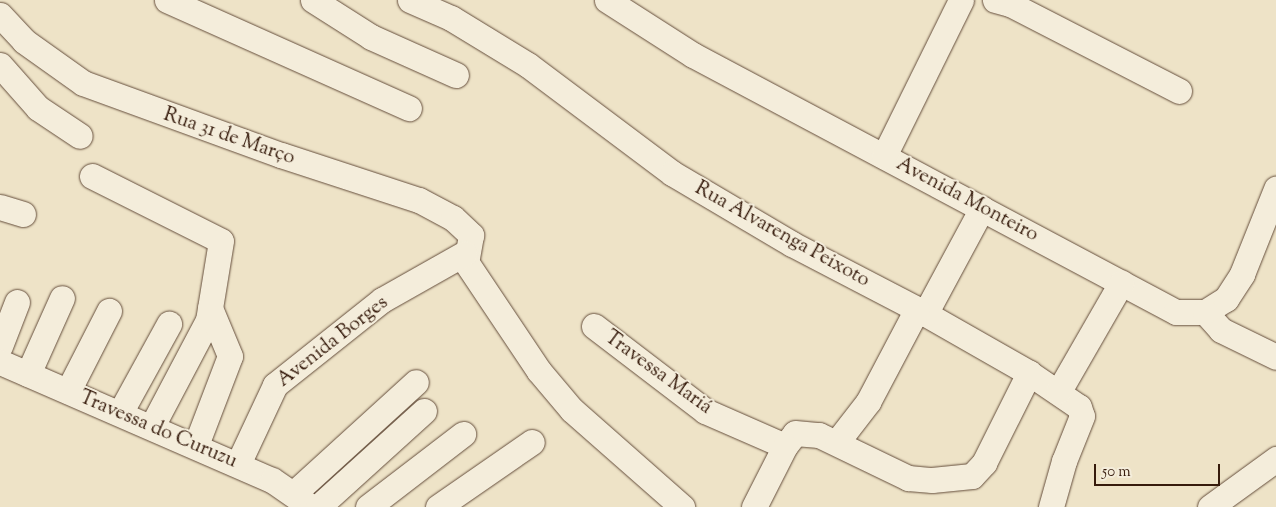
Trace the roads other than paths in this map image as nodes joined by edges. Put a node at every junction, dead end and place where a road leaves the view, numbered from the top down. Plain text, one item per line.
1 (167, 0) edge
2 (313, 0) edge
3 (410, 0) edge
4 (606, 0) edge
5 (961, 0) edge
6 (995, 0) edge
7 (0, 15) edge
8 (0, 65) edge
9 (456, 75) dead end
10 (1179, 91) dead end
11 (409, 108) dead end
12 (80, 136) dead end
13 (884, 156) junction
14 (92, 176) dead end
15 (1276, 189) edge
16 (982, 208) junction
17 (468, 244) junction
18 (1121, 283) junction
19 (62, 298) dead end
20 (17, 302) dead end
21 (210, 308) junction
22 (110, 311) dead end
23 (921, 312) junction
24 (1205, 312) junction
25 (169, 324) dead end
26 (594, 326) dead end
27 (0, 346) edge
28 (1276, 357) edge
29 (0, 362) edge
30 (1029, 373) junction
31 (28, 374) junction
32 (416, 382) dead end
33 (68, 391) junction
34 (1058, 391) junction
35 (424, 411) dead end
36 (120, 413) junction
37 (152, 426) junction
38 (463, 434) dead end
39 (532, 442) dead end
40 (837, 442) junction
41 (196, 445) junction
42 (785, 446) junction
43 (1276, 459) edge
44 (238, 464) junction
45 (302, 500) edge
46 (318, 507) edge
47 (368, 507) edge
48 (438, 507) edge
49 (682, 507) edge
50 (754, 507) edge
51 (1051, 507) edge
52 (1210, 507) edge

1 - 11 street
2 - 9 street
3 - 23 street, Rua Alvarenga Peixoto
4 - 13 street, Avenida Monteiro
5 - 13 street
6 - 10 street
7 - 17 street, Rua 31 de Março
8 - 12 street
13 - 16 street, Avenida Monteiro
14 - 21 street
15 - 24 street
16 - 18 street, Avenida Monteiro
16 - 23 street
17 - 44 street, Avenida Borges
17 - 49 street
18 - 24 street, Avenida Monteiro
18 - 34 street
19 - 31 street
20 - 27 street
21 - 37 street
21 - 41 street
22 - 33 street
23 - 30 street, Rua Alvarenga Peixoto
23 - 40 street
24 - 28 street
25 - 36 street
26 - 42 street, Travessa Mariá
29 - 31 street, Travessa do Curuzu
30 - 34 street, Rua Alvarenga Peixoto
30 - 40 street
31 - 33 street, Travessa do Curuzu
32 - 45 street
33 - 36 street, Travessa do Curuzu
34 - 51 street, Rua Alvarenga Peixoto
35 - 46 street
36 - 37 street, Travessa do Curuzu
37 - 41 street, Travessa do Curuzu
38 - 47 street
39 - 48 street
40 - 42 street
41 - 44 street, Travessa do Curuzu
42 - 50 street
43 - 52 street
44 - 45 street, Travessa do Curuzu

